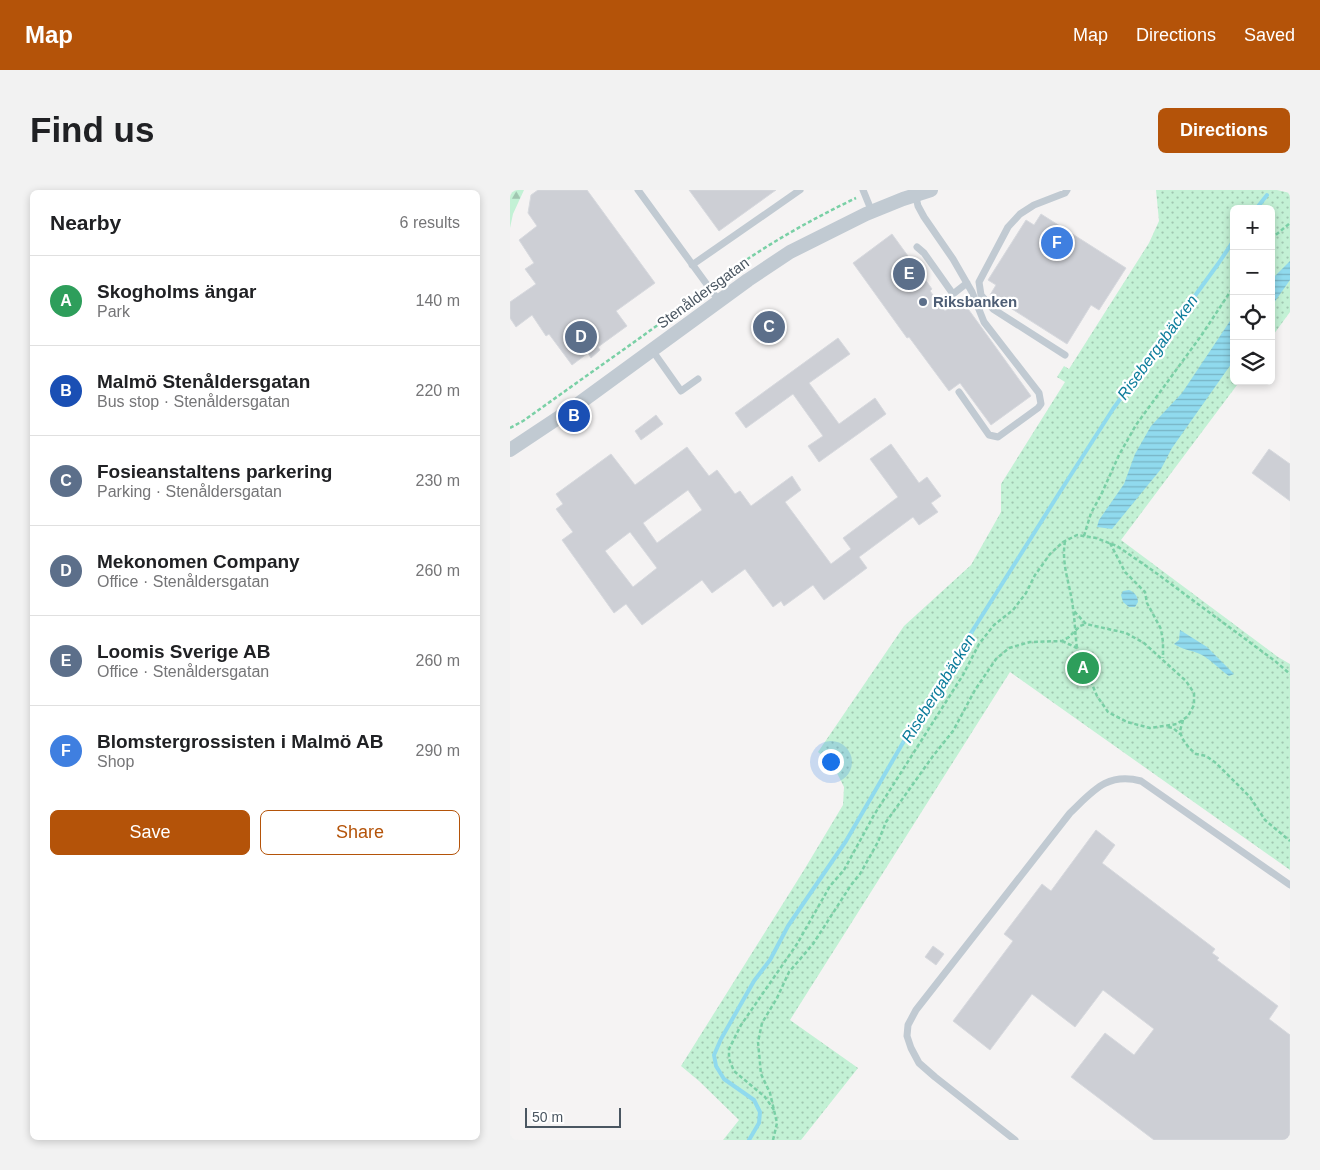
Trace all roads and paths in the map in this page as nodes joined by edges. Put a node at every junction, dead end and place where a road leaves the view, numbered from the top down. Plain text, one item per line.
1 (638, 190) edge
2 (800, 190) edge
3 (931, 190) edge
4 (1067, 190) edge
5 (864, 192) edge
6 (915, 192) edge
7 (872, 212) junction
8 (1290, 223) edge
9 (1275, 236) edge
10 (917, 247) dead end
11 (692, 265) junction
12 (967, 283) junction
13 (708, 287) junction
14 (1230, 292) edge
15 (719, 301) junction
16 (652, 350) junction
17 (1065, 355) dead end
18 (698, 379) dead end
19 (958, 392) dead end
20 (510, 428) edge
21 (510, 450) edge
22 (1084, 536) junction
23 (1065, 541) junction
24 (1110, 543) junction
25 (1074, 611) junction
26 (1086, 624) junction
27 (1074, 632) junction
28 (1062, 641) junction
29 (1077, 648) junction
30 (1163, 659) junction
31 (1290, 674) edge
32 (1184, 719) junction
33 (1166, 726) junction
34 (1182, 736) junction
35 (1290, 841) edge
36 (1290, 885) edge
37 (774, 1110) junction
38 (773, 1140) edge
39 (1015, 1140) edge

1 - 11 lane
2 - 11 lane
3 - 6 street, Stenåldersgatan
4 - 17 lane
5 - 7 lane
5 - 13 path
6 - 7 street, Stenåldersgatan
6 - 12 lane
7 - 15 street, Stenåldersgatan
8 - 9 path
10 - 12 lane
11 - 13 lane
12 - 19 lane
13 - 15 lane
13 - 20 path
14 - 22 path
15 - 16 street, Stenåldersgatan
16 - 18 lane
16 - 21 street, Stenåldersgatan
22 - 23 path
22 - 24 path
23 - 25 path
23 - 37 path
24 - 30 path
24 - 31 path
25 - 26 path
25 - 27 path
26 - 27 path
26 - 30 path
27 - 28 path
27 - 29 path
28 - 29 path
28 - 37 path
29 - 33 path
30 - 32 path
32 - 33 path
32 - 34 path
33 - 34 path
34 - 35 path
36 - 39 lane
37 - 38 path

